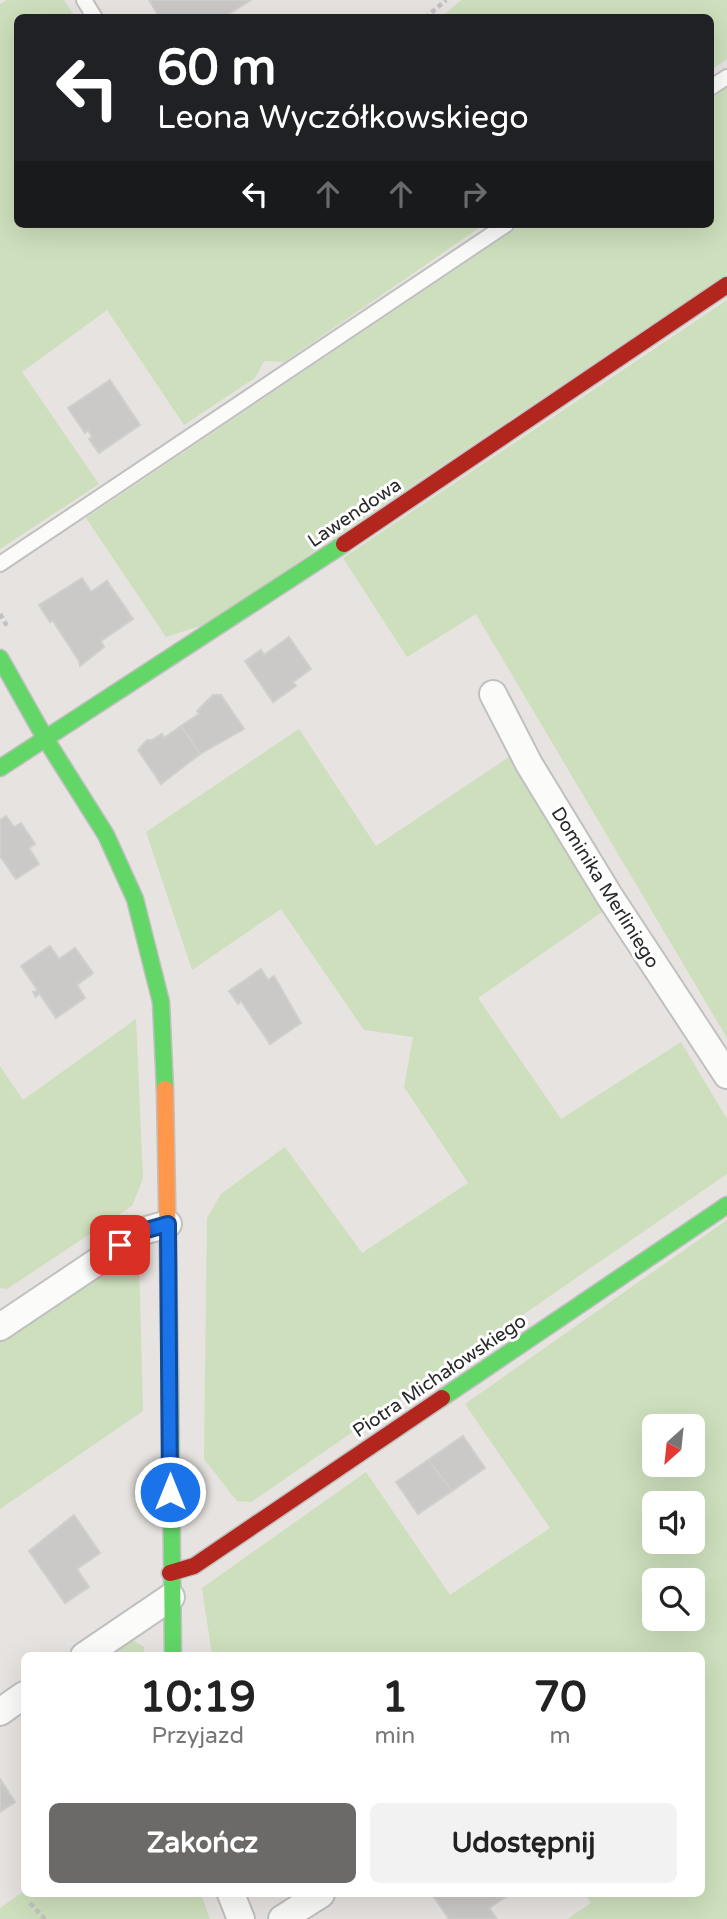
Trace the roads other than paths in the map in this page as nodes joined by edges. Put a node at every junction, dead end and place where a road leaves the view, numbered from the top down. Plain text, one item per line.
1 (501, 228) edge
2 (727, 285) edge
3 (0, 564) edge
4 (0, 658) edge
5 (493, 694) dead end
6 (45, 738) junction
7 (0, 768) edge
8 (727, 1075) edge
9 (727, 1205) edge
10 (168, 1224) junction
11 (1, 1325) edge
12 (171, 1585) junction
13 (89, 1652) edge
14 (173, 1652) edge
15 (21, 1697) edge
16 (0, 1712) edge
17 (232, 1897) edge
18 (316, 1897) edge
19 (242, 1919) edge
20 (282, 1919) edge

1 - 3 lane
2 - 6 street, Lawendowa
4 - 6 street
5 - 8 street, Dominika Merliniego
6 - 7 street, Lawendowa
6 - 10 street
9 - 12 street, Piotra Michałowskiego
10 - 11 street
10 - 12 street
12 - 13 street
12 - 14 street
15 - 16 street
17 - 19 street
18 - 20 street

